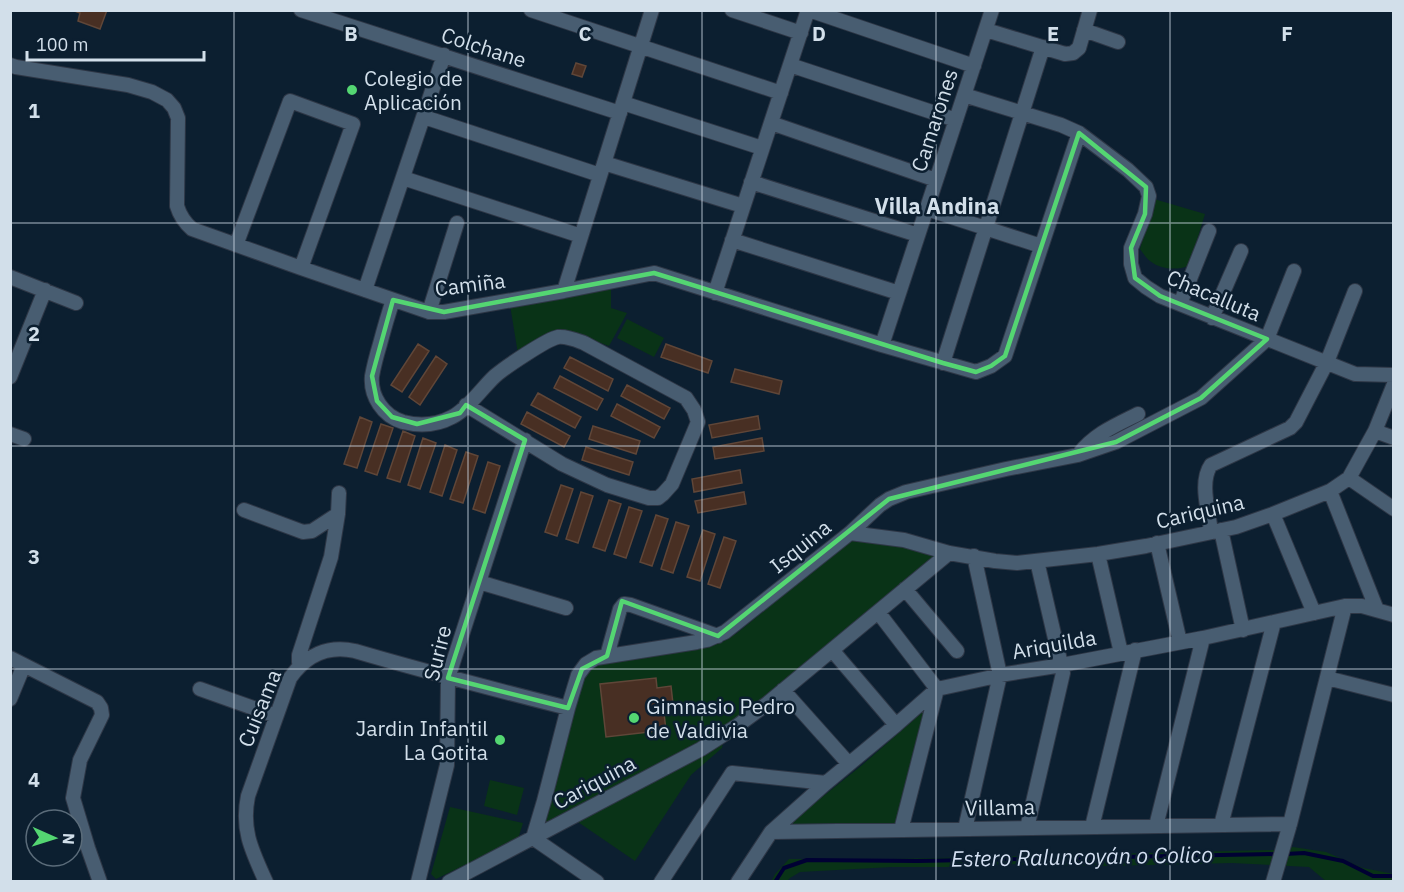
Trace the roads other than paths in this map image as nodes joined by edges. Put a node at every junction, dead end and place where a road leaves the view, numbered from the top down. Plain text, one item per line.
1 (301, 10) edge
2 (531, 10) edge
3 (652, 10) edge
4 (732, 10) edge
5 (809, 10) edge
6 (992, 10) edge
7 (1090, 10) edge
8 (986, 30) junction
9 (1084, 30) junction
10 (801, 33) junction
11 (1118, 42) dead end
12 (641, 47) junction
13 (1043, 47) junction
14 (444, 55) junction
15 (790, 65) junction
16 (974, 66) junction
17 (12, 71) edge
18 (781, 93) junction
19 (964, 95) junction
20 (622, 108) junction
21 (1022, 113) junction
22 (423, 117) junction
23 (956, 120) junction
24 (771, 123) junction
25 (1079, 133) junction
26 (762, 148) junction
27 (602, 169) junction
28 (403, 178) junction
29 (936, 180) junction
30 (752, 182) junction
31 (743, 206) junction
32 (927, 209) junction
33 (456, 223) dead end
34 (985, 228) junction
35 (1209, 231) dead end
36 (918, 235) junction
37 (581, 236) junction
38 (732, 240) junction
39 (236, 245) junction
40 (1041, 246) junction
41 (1241, 251) dead end
42 (301, 268) junction
43 (1294, 271) dead end
44 (10, 277) edge
45 (365, 290) junction
46 (45, 291) junction
47 (564, 291) junction
48 (1354, 291) dead end
49 (715, 293) junction
50 (899, 294) junction
51 (393, 300) junction
52 (76, 303) dead end
53 (1180, 304) junction
54 (429, 312) junction
55 (1212, 318) junction
56 (1267, 339) junction
57 (882, 345) junction
58 (1327, 362) junction
59 (943, 363) junction
60 (1394, 375) edge
61 (10, 376) edge
62 (1394, 384) edge
63 (466, 405) junction
64 (1138, 414) dead end
65 (1375, 431) junction
66 (10, 434) edge
67 (1394, 438) edge
68 (24, 439) dead end
69 (525, 440) junction
70 (1078, 455) junction
71 (1349, 478) junction
72 (1330, 491) junction
73 (339, 493) dead end
74 (1394, 509) edge
75 (244, 510) dead end
76 (338, 514) junction
77 (1273, 514) junction
78 (1216, 531) junction
79 (850, 533) junction
80 (1157, 543) junction
81 (949, 552) junction
82 (1098, 554) junction
83 (974, 556) junction
84 (1037, 561) junction
85 (479, 582) junction
86 (905, 589) junction
87 (1346, 606) junction
88 (567, 608) dead end
89 (1377, 610) junction
90 (878, 612) junction
91 (1314, 613) junction
92 (1394, 615) edge
93 (1274, 622) junction
94 (1243, 630) junction
95 (718, 636) junction
96 (1203, 638) junction
97 (1180, 642) junction
98 (832, 650) junction
99 (1135, 650) junction
100 (957, 651) dead end
101 (1121, 653) junction
102 (607, 656) junction
103 (10, 658) edge
104 (24, 665) junction
105 (300, 665) junction
106 (1062, 665) junction
107 (1000, 675) junction
108 (448, 678) junction
109 (1327, 678) junction
110 (200, 689) dead end
111 (937, 689) junction
112 (783, 690) junction
113 (1394, 694) edge
114 (10, 699) edge
115 (568, 708) junction
116 (276, 716) junction
117 (896, 726) junction
118 (849, 764) junction
119 (825, 783) junction
120 (1290, 824) junction
121 (1221, 825) junction
122 (1156, 826) junction
123 (1092, 827) junction
124 (1028, 828) junction
125 (965, 829) junction
126 (901, 830) junction
127 (771, 832) junction
128 (533, 838) junction
129 (100, 882) edge
130 (266, 882) edge
131 (418, 882) edge
132 (449, 882) edge
133 (597, 882) edge
134 (661, 882) edge
135 (738, 882) edge
136 (1273, 882) edge

1 - 14 street, Colchane
2 - 12 street
3 - 12 street
4 - 10 street
5 - 10 street
5 - 16 street
6 - 8 street, Camarones
7 - 9 street
8 - 13 street
8 - 16 street, Camarones
9 - 11 street
9 - 13 street
10 - 15 street
12 - 18 street
12 - 20 street
13 - 21 street
14 - 20 street, Colchane
14 - 22 street
15 - 18 street
15 - 23 street
16 - 19 street, Camarones
17 - 39 street, Camiña
18 - 24 street
19 - 21 street
19 - 23 street, Camarones
20 - 26 street, Colchane
20 - 27 street
21 - 25 street
21 - 34 street
22 - 27 street
22 - 28 street
23 - 29 street, Camarones
24 - 26 street
24 - 29 street
25 - 40 street
25 - 53 street, Chacalluta
26 - 30 street
27 - 31 street
27 - 37 street
28 - 37 street
28 - 45 street
29 - 32 street, Camarones
30 - 31 street
30 - 36 street
31 - 38 street
32 - 34 street
32 - 36 street, Camarones
33 - 54 street
34 - 40 street
34 - 59 street
35 - 53 street
36 - 50 street, Camarones
37 - 47 street
38 - 49 street
38 - 50 street
39 - 42 street, Camiña
39 - 42 street
40 - 59 street, Camiña
41 - 55 street
42 - 45 street, Camiña
43 - 56 street
44 - 46 street
45 - 51 street, Camiña
46 - 52 street
46 - 61 street
47 - 49 street, Camiña
47 - 54 street, Camiña
48 - 58 street
49 - 57 street, Camiña
50 - 57 street, Camarones
51 - 54 street, Camiña
51 - 63 street
53 - 55 street, Chacalluta
55 - 56 street, Chacalluta
56 - 58 street, Chacalluta
56 - 70 street, Isquina
57 - 59 street, Camiña
58 - 60 street, Chacalluta
58 - 78 street
62 - 65 street, Cariquina
63 - 69 street
63 - 69 street
64 - 70 street
65 - 67 street
65 - 71 street, Cariquina
66 - 68 street
69 - 85 street, Surire
70 - 79 street, Isquina
71 - 72 street, Cariquina
71 - 74 street
72 - 77 street, Cariquina
72 - 89 street
73 - 76 street
75 - 76 street
76 - 105 street
77 - 78 street, Cariquina
77 - 91 street
78 - 80 street, Cariquina
78 - 94 street
79 - 81 street, Cariquina
79 - 95 street, Isquina
80 - 82 street, Cariquina
80 - 97 street
81 - 83 street, Cariquina
81 - 86 street, Cariquina
82 - 84 street, Cariquina
82 - 101 street
83 - 84 street, Cariquina
83 - 107 street
84 - 106 street
85 - 88 street
85 - 108 street, Surire
86 - 90 street, Cariquina
86 - 100 street
87 - 89 street, Ariquilda
87 - 91 street, Ariquilda
87 - 109 street
89 - 92 street, Ariquilda
90 - 98 street, Cariquina
90 - 111 street
91 - 93 street, Ariquilda
93 - 94 street, Ariquilda
93 - 121 street
94 - 96 street, Ariquilda
95 - 102 street, Isquina
95 - 102 street
96 - 97 street, Ariquilda
96 - 122 street
97 - 99 street, Ariquilda
98 - 112 street, Cariquina
98 - 117 street
99 - 101 street, Ariquilda
99 - 123 street
101 - 106 street, Ariquilda
102 - 115 street, Isquina
103 - 104 street
104 - 114 street
104 - 129 street
105 - 108 street, Cuisama
105 - 116 street, Cuisama
106 - 107 street, Ariquilda
106 - 124 street
107 - 111 street, Ariquilda
107 - 125 street
108 - 115 street, Cuisama
108 - 131 street, Surire
109 - 113 street
109 - 120 street
110 - 116 street
111 - 117 street, Ariquilda
111 - 126 street
112 - 118 street
112 - 128 street, Cariquina
115 - 128 street, Isquina
116 - 130 street, Cuisama
117 - 118 street, Ariquilda
118 - 119 street, Ariquilda
119 - 127 street, Ariquilda
119 - 134 street
120 - 121 street, Villama
120 - 136 street
121 - 122 street, Villama
122 - 123 street, Villama
123 - 124 street, Villama
124 - 125 street, Villama
125 - 126 street, Villama
126 - 127 street, Villama
127 - 135 street
128 - 132 street, Cariquina
128 - 133 street

